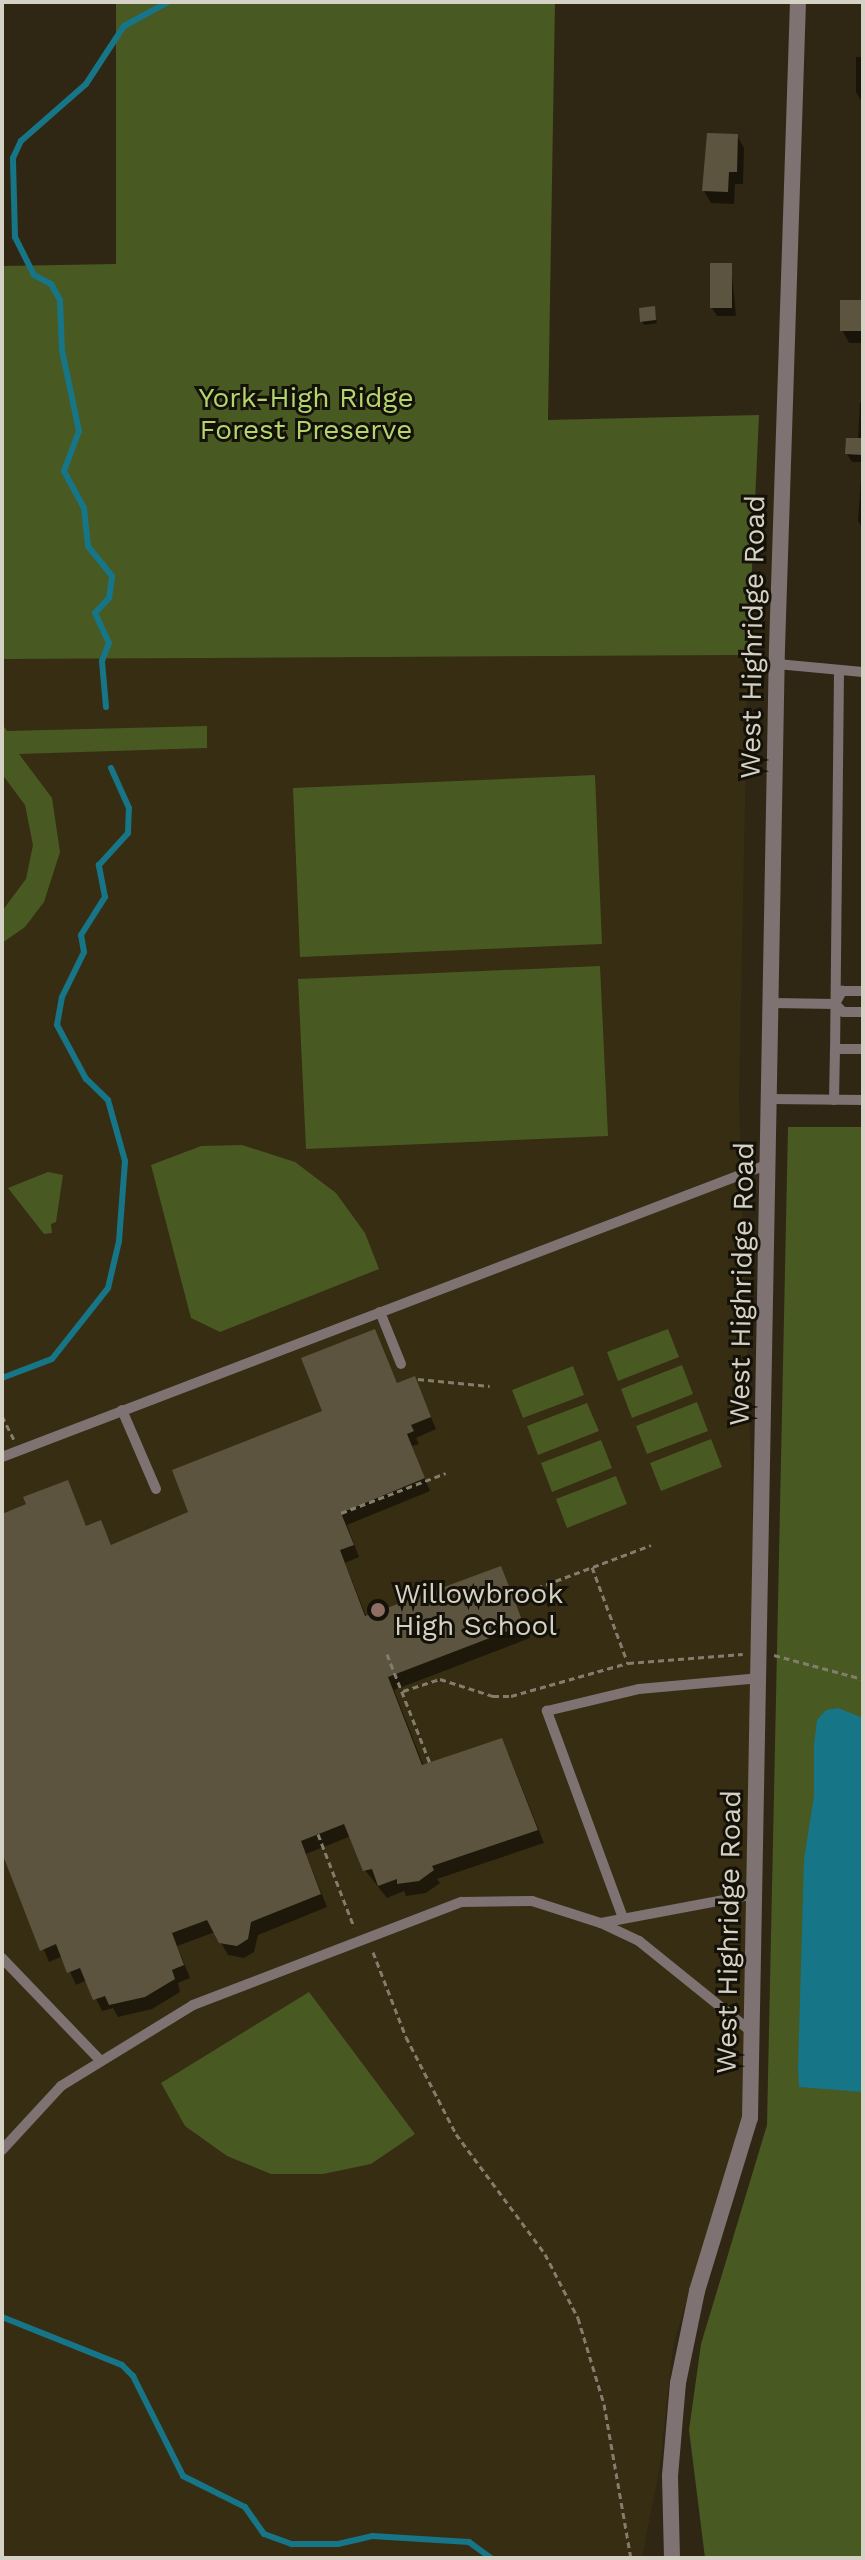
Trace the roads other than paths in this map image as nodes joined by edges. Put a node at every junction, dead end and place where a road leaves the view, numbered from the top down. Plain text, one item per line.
1 (798, 2) edge
2 (777, 664) junction
3 (839, 672) junction
4 (863, 672) edge
5 (863, 991) edge
6 (773, 1003) junction
7 (835, 1004) junction
8 (863, 1012) edge
9 (835, 1049) junction
10 (863, 1049) edge
11 (772, 1099) junction
12 (834, 1100) junction
13 (863, 1100) edge
14 (771, 1164) junction
15 (380, 1312) junction
16 (401, 1364) dead end
17 (122, 1410) junction
18 (2, 1457) edge
19 (156, 1489) dead end
20 (761, 1678) junction
21 (756, 1894) junction
22 (623, 1918) junction
23 (601, 1923) junction
24 (2, 1958) edge
25 (753, 2033) junction
26 (99, 2059) junction
27 (2, 2150) edge
28 (672, 2558) edge

1 - 2 street, West Highridge Road
2 - 3 lane
2 - 6 street, West Highridge Road
3 - 4 lane
3 - 7 lane
5 - 7 lane
6 - 7 lane
6 - 11 street, West Highridge Road
7 - 8 lane
7 - 9 lane
9 - 10 lane
9 - 12 lane
11 - 12 lane
11 - 14 street, West Highridge Road
12 - 13 lane
14 - 15 lane
14 - 20 street, West Highridge Road
15 - 16 lane
15 - 17 lane
17 - 18 lane
17 - 19 lane
20 - 21 street, West Highridge Road
20 - 22 lane
21 - 22 lane
21 - 25 street, West Highridge Road
22 - 23 lane
23 - 25 lane
23 - 26 lane
24 - 26 lane
25 - 28 street, West Highridge Road
26 - 27 lane

